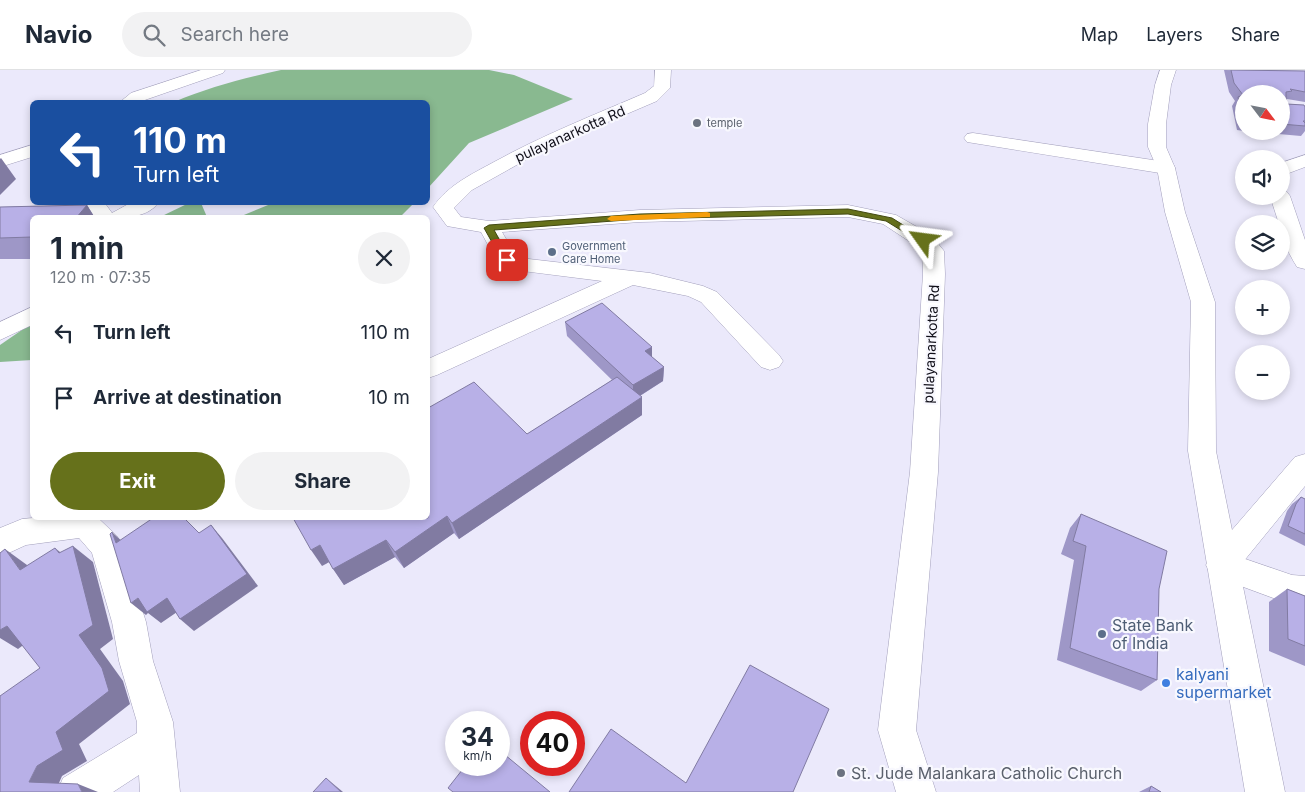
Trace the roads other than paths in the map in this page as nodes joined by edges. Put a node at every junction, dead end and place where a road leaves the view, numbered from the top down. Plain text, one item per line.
1 (217, 70) edge
2 (663, 70) edge
3 (1168, 70) edge
4 (132, 100) edge
5 (973, 138) dead end
6 (30, 153) edge
7 (0, 161) edge
8 (1305, 161) edge
9 (1290, 167) edge
10 (1166, 168) junction
11 (143, 205) edge
12 (1283, 205) edge
13 (123, 215) edge
14 (489, 228) junction
15 (1305, 262) edge
16 (630, 278) junction
17 (30, 316) edge
18 (0, 332) edge
19 (770, 361) dead end
20 (430, 368) edge
21 (1305, 465) edge
22 (0, 544) edge
23 (1222, 565) junction
24 (1305, 591) edge
25 (156, 743) junction
26 (77, 792) edge
27 (160, 792) edge
28 (916, 792) edge
29 (1265, 792) edge

1 - 4 street
2 - 14 street, pulayanarkotta Rd
3 - 10 street
5 - 10 street
6 - 7 street
8 - 9 street
10 - 23 street
11 - 13 street
12 - 15 street
14 - 16 street
14 - 28 street, pulayanarkotta Rd
16 - 19 street
16 - 20 street
17 - 18 street
21 - 23 street
22 - 25 street
23 - 24 street
23 - 29 street
25 - 26 street
25 - 27 street

